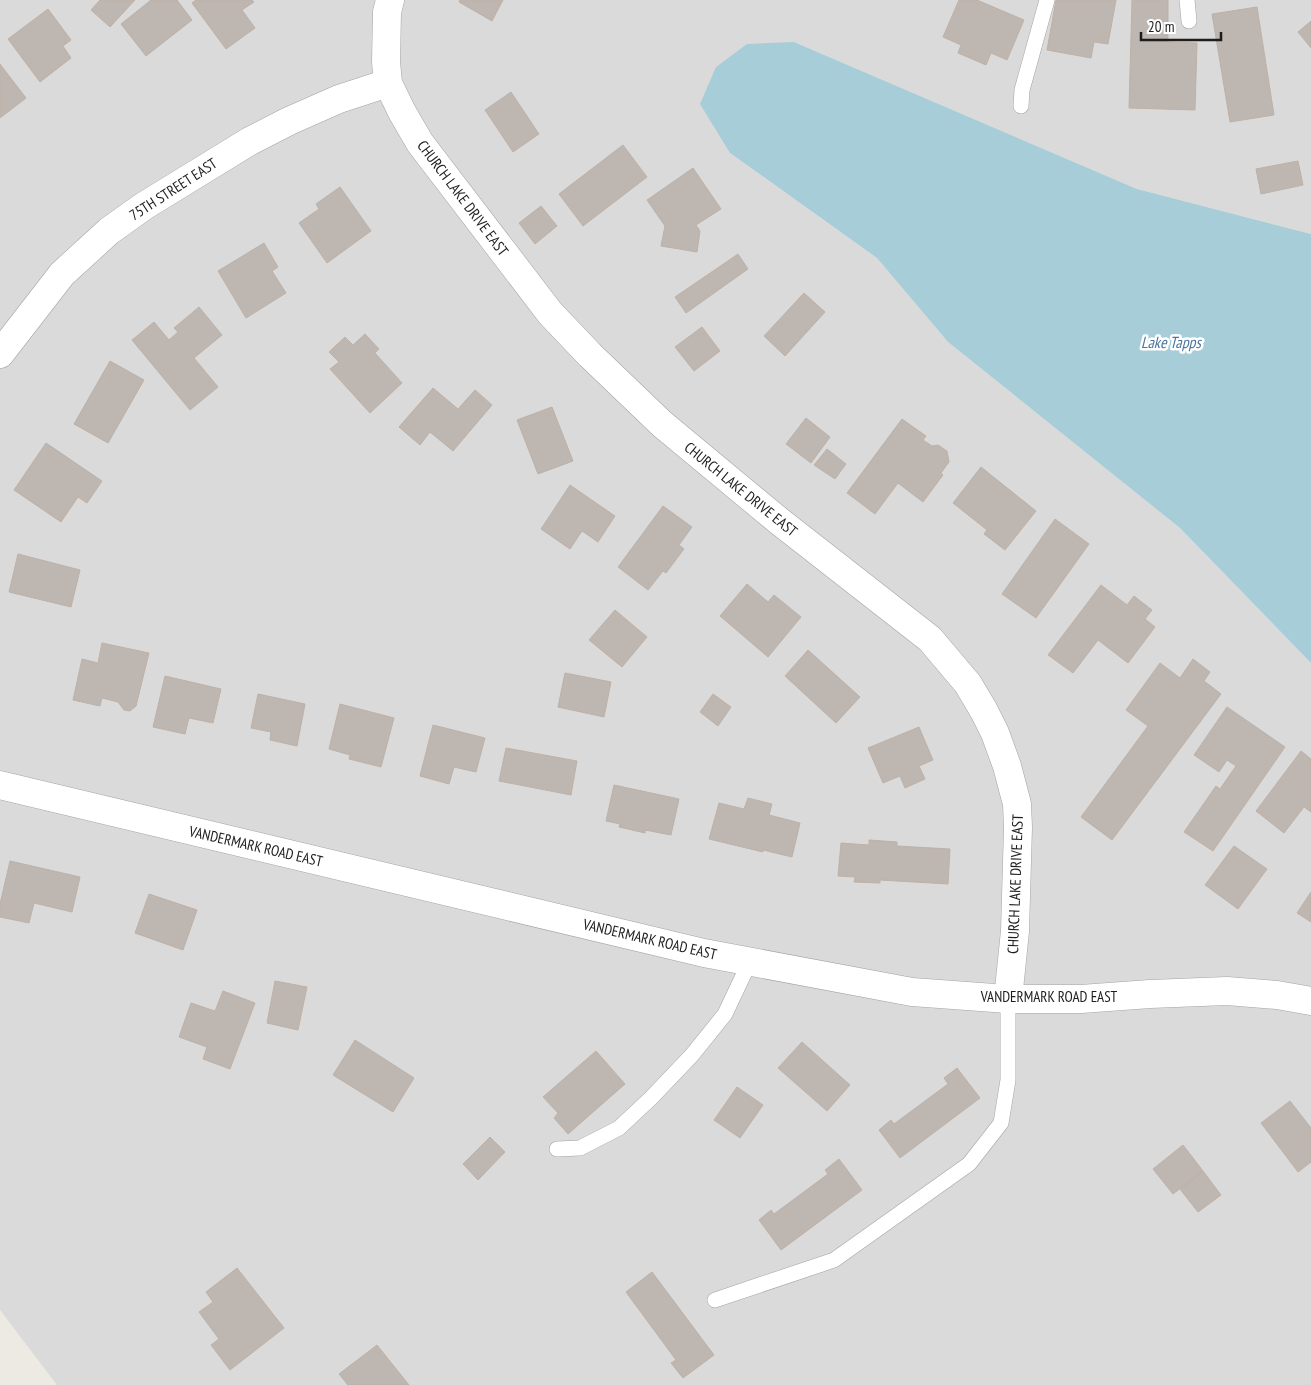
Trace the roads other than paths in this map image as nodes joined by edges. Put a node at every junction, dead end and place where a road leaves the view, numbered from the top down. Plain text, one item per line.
1 (390, 0) edge
2 (1047, 0) edge
3 (1188, 0) edge
4 (1189, 21) dead end
5 (388, 83) junction
6 (1021, 106) dead end
7 (0, 354) edge
8 (0, 785) edge
9 (750, 961) junction
10 (1008, 999) junction
11 (1311, 1000) edge
12 (557, 1149) dead end
13 (715, 1300) dead end

1 - 5 street, CHURCH LAKE DRIVE EAST
2 - 6 lane
3 - 4 lane
5 - 7 street, 75TH STREET EAST
5 - 10 street, CHURCH LAKE DRIVE EAST
8 - 9 street, VANDERMARK ROAD EAST
9 - 10 street, VANDERMARK ROAD EAST
9 - 12 lane
10 - 11 street, VANDERMARK ROAD EAST
10 - 13 lane

